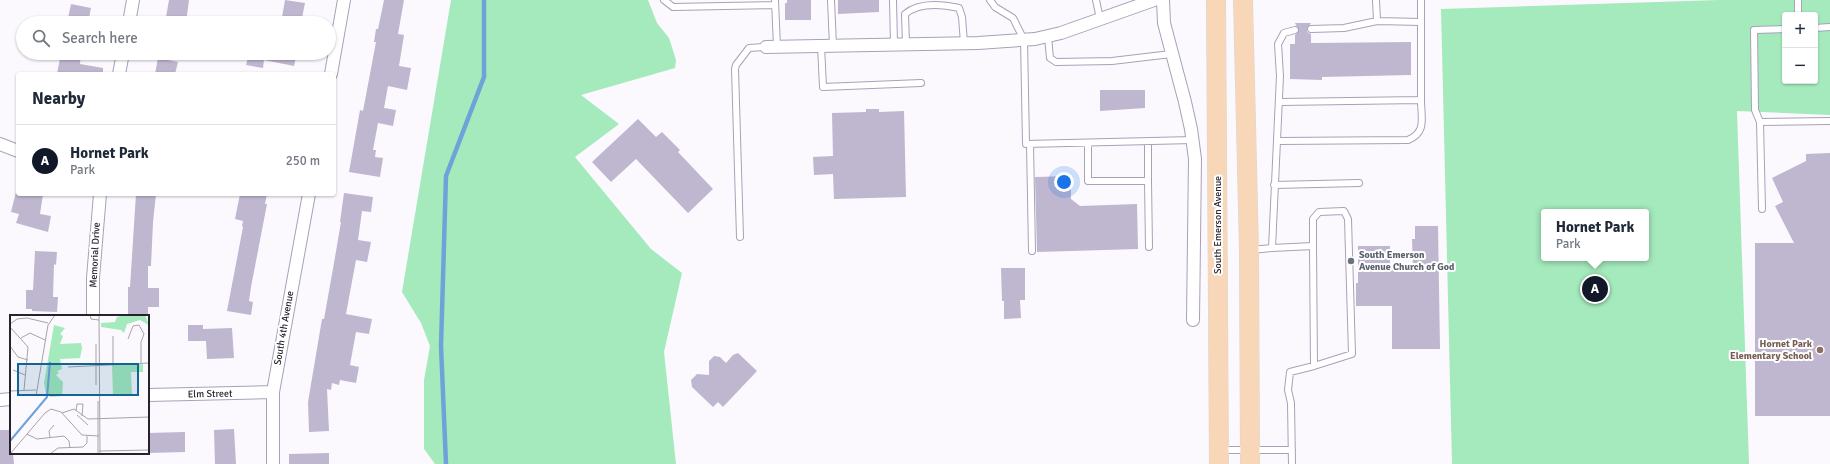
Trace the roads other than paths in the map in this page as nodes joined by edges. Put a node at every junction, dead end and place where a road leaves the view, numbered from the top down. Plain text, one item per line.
1 (133, 0) edge
2 (344, 0) edge
3 (664, 0) edge
4 (831, 0) edge
5 (893, 0) edge
6 (990, 0) edge
7 (1096, 0) edge
8 (1154, 0) edge
9 (1163, 0) edge
10 (1216, 0) edge
11 (1242, 0) edge
12 (1376, 0) edge
13 (1421, 0) edge
14 (1798, 0) edge
15 (775, 3) edge
16 (1798, 12) edge
17 (130, 16) edge
18 (1100, 19) junction
19 (1377, 22) junction
20 (1421, 22) junction
21 (1818, 28) edge
22 (1830, 28) edge
23 (1311, 29) dead end
24 (1782, 29) edge
25 (1295, 30) dead end
26 (1048, 37) junction
27 (1024, 40) junction
28 (964, 43) junction
29 (900, 44) junction
30 (336, 46) edge
31 (827, 46) junction
32 (771, 47) junction
33 (1171, 54) junction
34 (122, 60) edge
35 (333, 60) edge
36 (119, 72) edge
37 (331, 72) edge
38 (921, 82) dead end
39 (1421, 100) junction
40 (1279, 102) junction
41 (1830, 121) edge
42 (1760, 122) junction
43 (1192, 140) junction
44 (1278, 141) junction
45 (1148, 142) junction
46 (1088, 143) junction
47 (0, 144) edge
48 (1030, 144) junction
49 (16, 151) edge
50 (1148, 182) junction
51 (1359, 183) dead end
52 (1274, 185) junction
53 (100, 196) edge
54 (309, 196) edge
55 (1762, 209) dead end
56 (740, 237) dead end
57 (1313, 246) junction
58 (1149, 247) dead end
59 (1272, 248) junction
60 (1249, 250) junction
61 (1032, 251) dead end
62 (92, 315) edge
63 (1193, 320) dead end
64 (1314, 366) junction
65 (273, 392) junction
66 (149, 395) edge
67 (10, 399) edge
68 (0, 400) edge
69 (1292, 450) junction
70 (1219, 457) edge
71 (1250, 457) edge
72 (273, 464) edge
73 (1292, 464) edge

1 - 17 street
2 - 30 street
3 - 15 lane
4 - 31 lane
5 - 29 lane
6 - 27 lane
7 - 18 lane
8 - 18 street
9 - 33 street
10 - 70 main road, South Emerson Avenue
11 - 60 main road
12 - 19 lane
13 - 20 lane
14 - 16 lane
15 - 32 lane
18 - 26 street
19 - 20 lane
19 - 23 lane
20 - 39 lane
21 - 22 lane
24 - 42 lane
25 - 40 lane
26 - 27 street
26 - 33 lane
27 - 28 street
27 - 48 lane
28 - 29 street
28 - 29 lane
29 - 31 street
31 - 32 street
31 - 38 lane
32 - 56 lane
33 - 43 street
34 - 36 street
35 - 37 street
39 - 40 lane
39 - 44 lane
40 - 44 lane
41 - 42 lane
42 - 55 lane
43 - 45 lane
43 - 63 street
44 - 52 lane
45 - 46 lane
45 - 50 lane
46 - 48 lane
46 - 50 lane
47 - 49 street
48 - 61 lane
50 - 58 lane
51 - 52 lane
52 - 59 lane
53 - 62 street, Memorial Drive
54 - 65 street, South 4th Avenue
57 - 59 lane
57 - 64 lane
57 - 64 lane
59 - 60 lane
60 - 71 main road
64 - 69 lane
65 - 66 street, Elm Street
65 - 72 street, South 4th Avenue
67 - 68 street
69 - 71 lane, South Emerson Avenue
69 - 73 lane
70 - 71 lane, South Emerson Avenue

